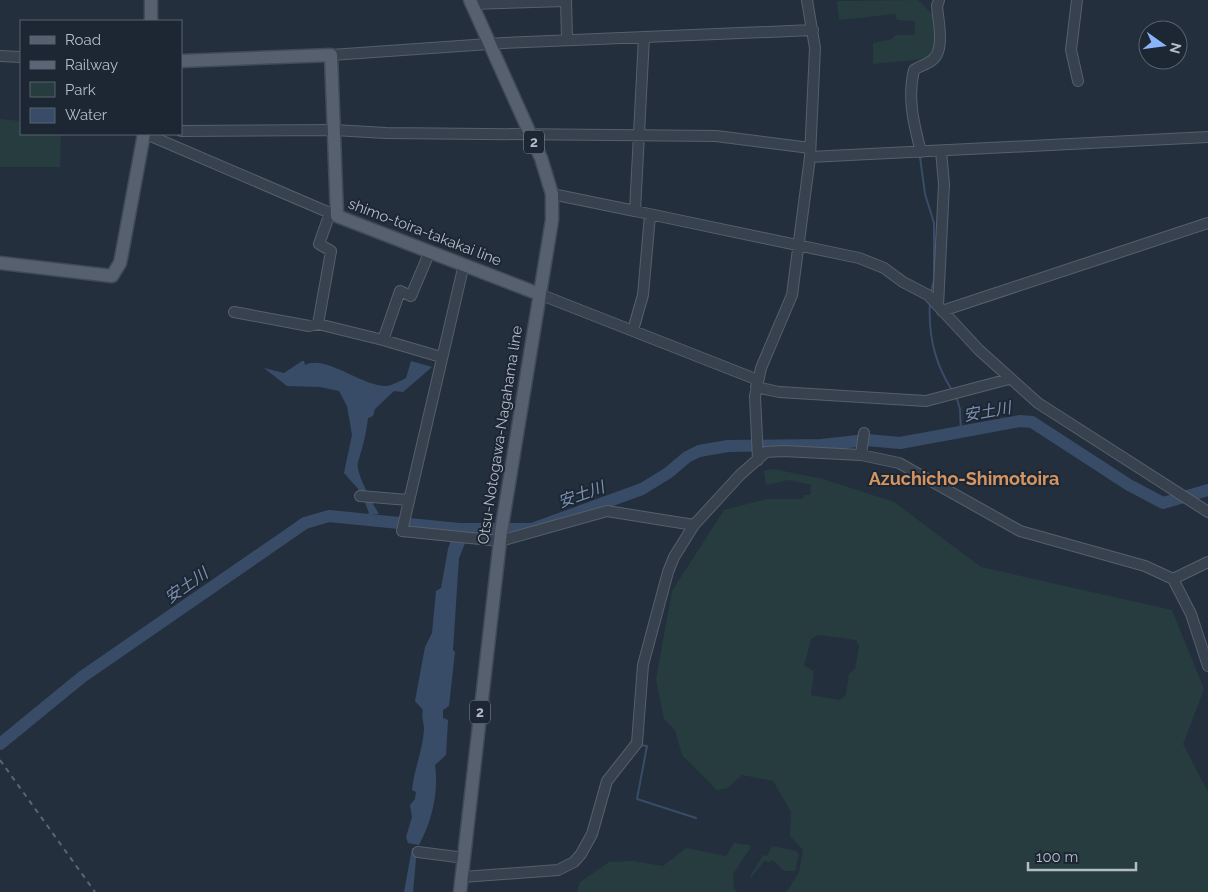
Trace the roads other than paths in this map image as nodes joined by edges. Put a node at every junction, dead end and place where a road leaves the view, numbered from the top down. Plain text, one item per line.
1 (151, 0) edge
2 (566, 0) edge
3 (807, 0) edge
4 (939, 0) edge
5 (1077, 0) edge
6 (529, 1) edge
7 (471, 2) edge
8 (151, 20) edge
9 (813, 30) junction
10 (644, 36) junction
11 (567, 40) junction
12 (490, 44) junction
13 (331, 55) junction
14 (0, 56) edge
15 (20, 57) edge
16 (182, 61) edge
17 (1078, 81) dead end
18 (334, 130) junction
19 (182, 131) edge
20 (530, 134) junction
21 (145, 135) edge
22 (147, 135) edge
23 (639, 135) junction
24 (1208, 137) edge
25 (941, 151) junction
26 (920, 152) junction
27 (810, 153) junction
28 (552, 194) junction
29 (635, 211) junction
30 (333, 214) junction
31 (650, 215) junction
32 (1208, 222) edge
33 (800, 246) junction
34 (430, 251) junction
35 (0, 263) edge
36 (464, 264) junction
37 (538, 294) junction
38 (935, 304) junction
39 (234, 312) dead end
40 (318, 324) junction
41 (633, 330) junction
42 (383, 340) junction
43 (441, 357) junction
44 (1009, 379) junction
45 (757, 384) junction
46 (864, 433) dead end
47 (862, 450) junction
48 (757, 457) junction
49 (365, 496) dead end
50 (408, 500) junction
51 (1208, 512) edge
52 (694, 524) junction
53 (501, 533) junction
54 (1208, 562) edge
55 (1173, 579) junction
56 (1208, 666) edge
57 (418, 852) dead end
58 (465, 858) junction
59 (462, 878) junction
60 (460, 892) edge

1 - 8 main road
2 - 6 street
2 - 11 street
3 - 9 street
4 - 26 street
5 - 17 street
6 - 7 street
7 - 12 main road, Otsu-Notogawa-Nagahama line / 2
9 - 10 street
9 - 27 street
10 - 11 street
10 - 23 street
11 - 12 street
12 - 13 street
12 - 20 main road, Otsu-Notogawa-Nagahama line / 2
13 - 16 main road
13 - 18 main road, shimo-toira-takakai line
14 - 15 street
18 - 19 street
18 - 20 street
18 - 30 main road, shimo-toira-takakai line
20 - 23 street
20 - 28 main road, Otsu-Notogawa-Nagahama line / 2
21 - 35 main road
22 - 30 street
23 - 27 street
23 - 29 street
24 - 25 street
25 - 26 street
25 - 38 street
26 - 27 street
27 - 33 street
28 - 29 street
28 - 37 main road, Otsu-Notogawa-Nagahama line / 2
29 - 31 street
30 - 34 main road, shimo-toira-takakai line
30 - 40 street
31 - 33 street
31 - 41 street
32 - 38 street
33 - 38 street
33 - 45 street
34 - 36 main road, shimo-toira-takakai line
34 - 42 street
36 - 37 main road, shimo-toira-takakai line
36 - 43 street
37 - 41 street
37 - 53 main road, Otsu-Notogawa-Nagahama line / 2
38 - 44 street
39 - 40 street
40 - 42 street
41 - 45 street
42 - 43 street
43 - 50 street
44 - 45 street
44 - 51 street
45 - 48 street
46 - 47 street
47 - 48 street
47 - 55 street
48 - 52 street
49 - 50 street
50 - 53 street
52 - 53 street
52 - 59 street
53 - 58 main road, Otsu-Notogawa-Nagahama line / 2
54 - 55 street
55 - 56 street
57 - 58 street
58 - 59 main road, Otsu-Notogawa-Nagahama line / 2
59 - 60 main road, Otsu-Notogawa-Nagahama line / 2

